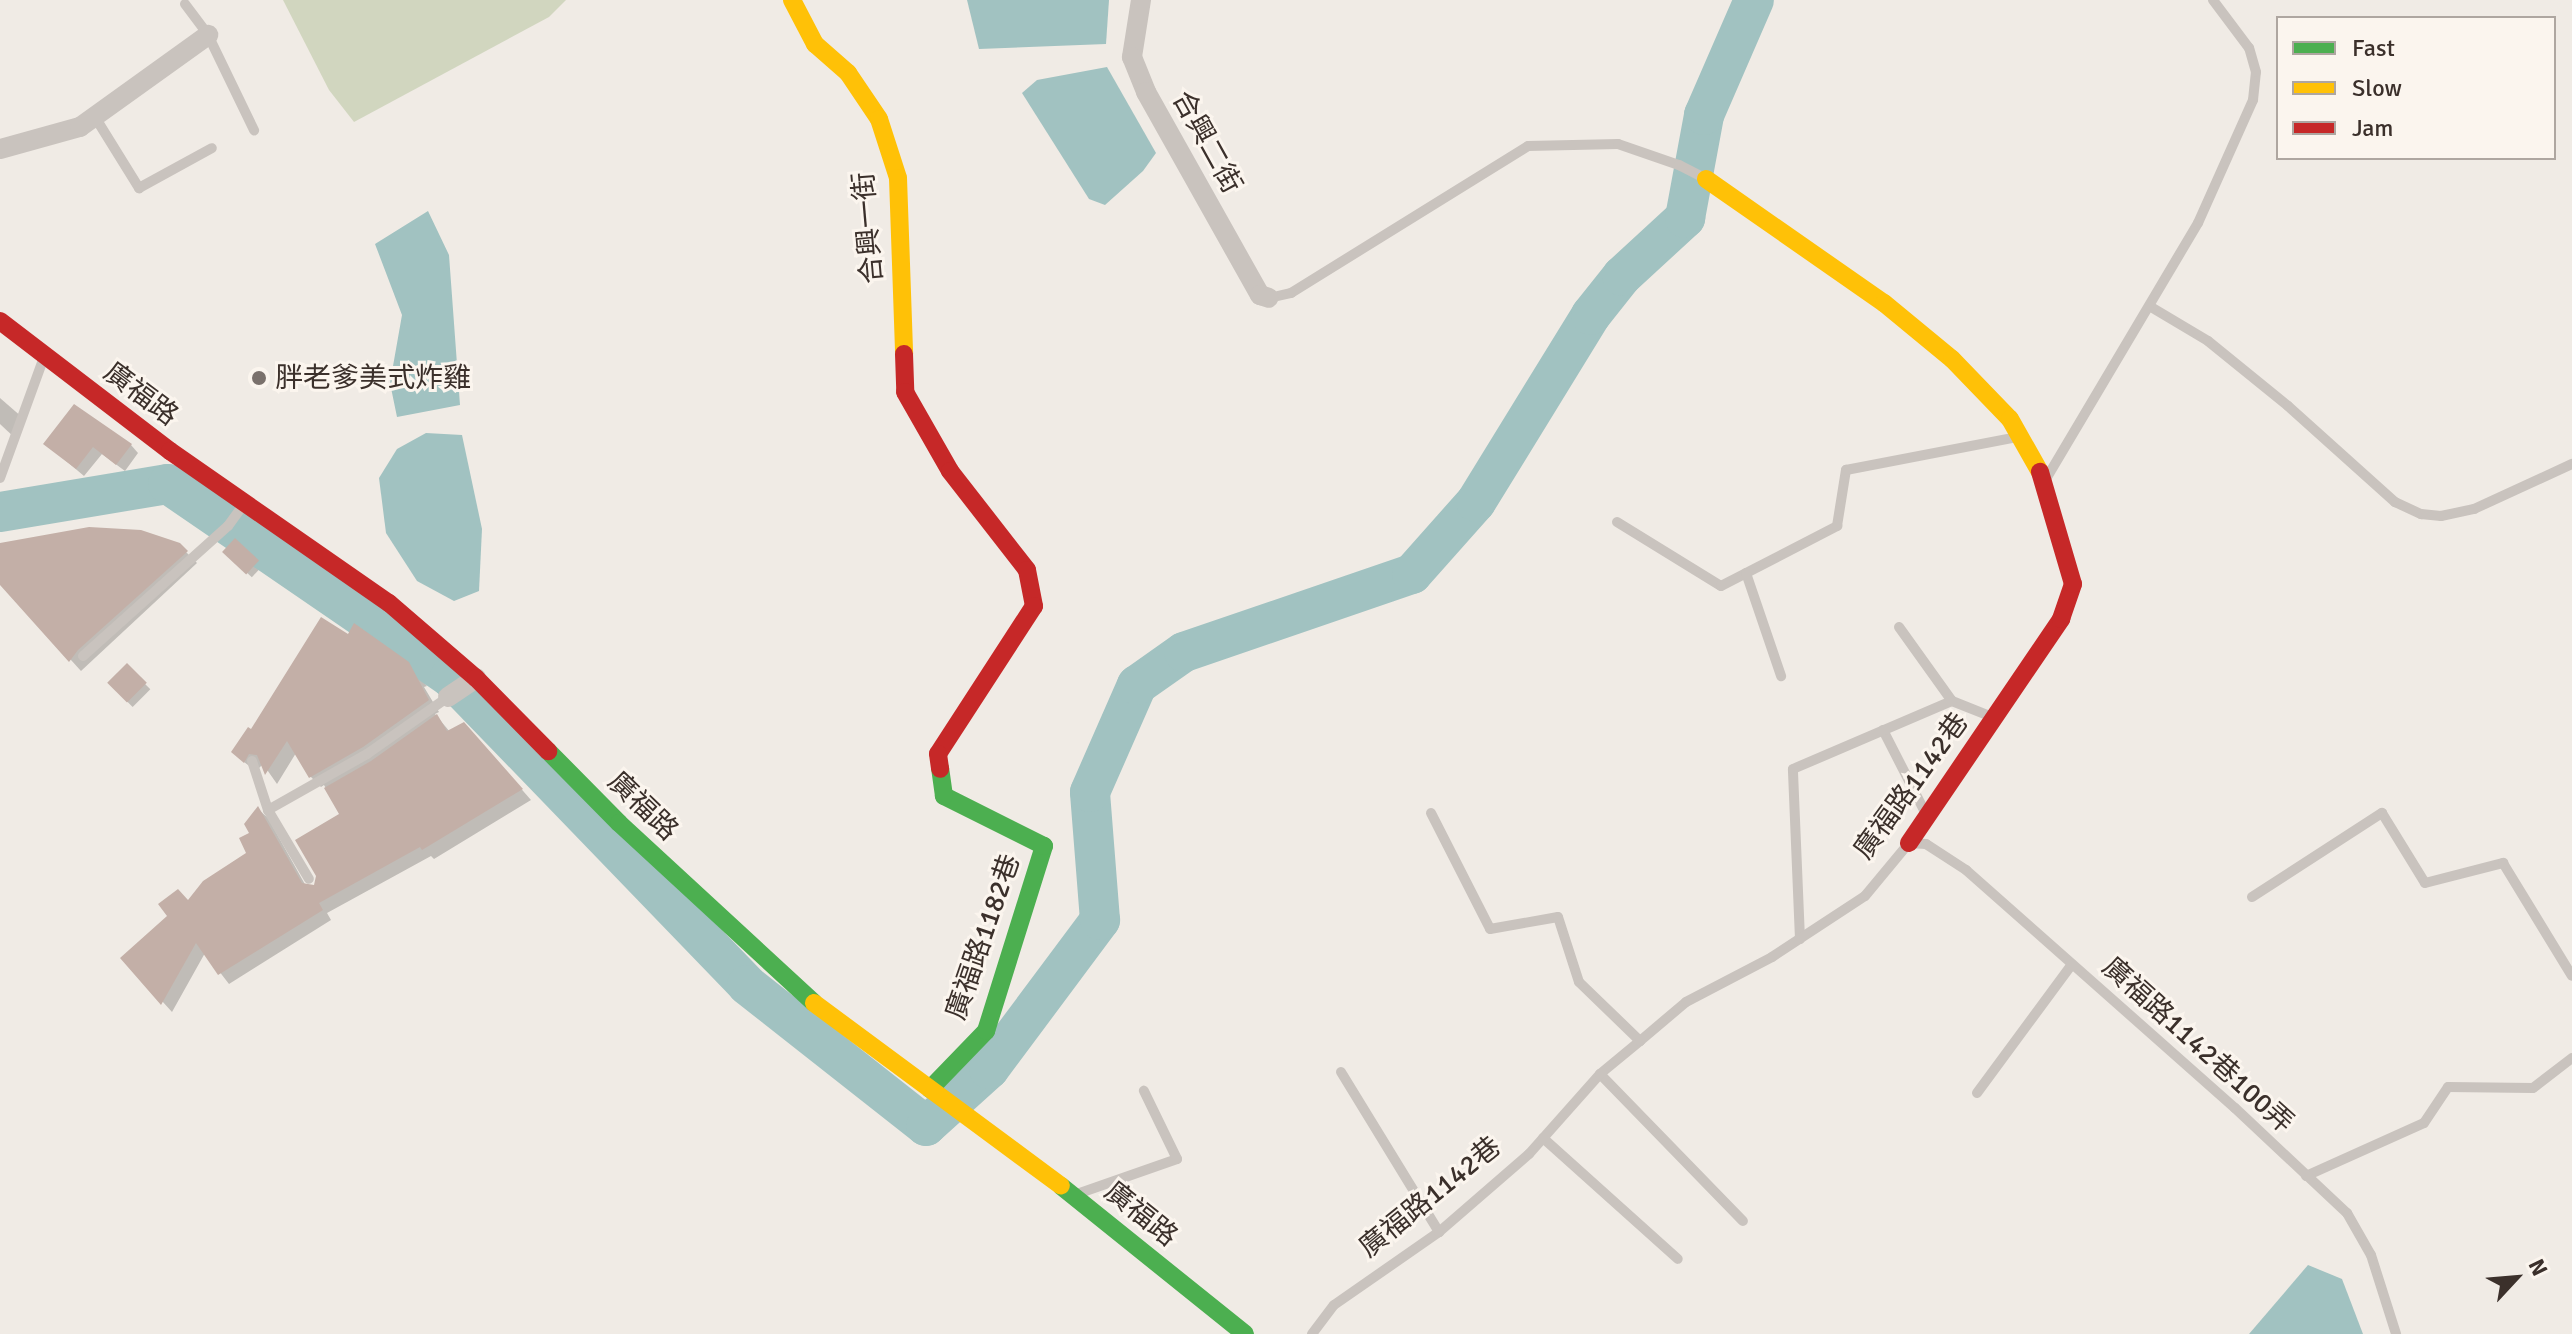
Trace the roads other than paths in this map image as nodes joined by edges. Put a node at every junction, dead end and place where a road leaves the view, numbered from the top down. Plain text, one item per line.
1 (792, 0) edge
2 (1141, 0) edge
3 (2213, 0) edge
4 (185, 4) dead end
5 (208, 35) junction
6 (95, 117) junction
7 (254, 130) dead end
8 (212, 148) dead end
9 (0, 149) edge
10 (1706, 179) joint
11 (1269, 298) joint
12 (2151, 307) junction
13 (0, 321) edge
14 (45, 356) junction
15 (2019, 436) junction
16 (2572, 464) edge
17 (950, 471) joint
18 (0, 478) edge
19 (2045, 481) junction
20 (245, 503) junction
21 (1617, 522) dead end
22 (1746, 573) junction
23 (1899, 627) dead end
24 (83, 656) dead end
25 (1781, 676) dead end
26 (474, 679) junction
27 (448, 697) joint
28 (1952, 701) junction
29 (1994, 718) junction
30 (1883, 730) junction
31 (252, 761) dead end
32 (268, 810) junction
33 (1431, 813) dead end
34 (1927, 816) junction
35 (1909, 843) junction
36 (309, 879) dead end
37 (2252, 897) dead end
38 (1800, 939) junction
39 (2072, 964) junction
40 (2572, 976) edge
41 (1640, 1041) junction
42 (2572, 1058) edge
43 (1341, 1072) dead end
44 (1600, 1074) junction
45 (931, 1090) junction
46 (1144, 1091) dead end
47 (1977, 1093) dead end
48 (1543, 1138) junction
49 (2306, 1176) junction
50 (1073, 1195) junction
51 (1743, 1221) dead end
52 (1439, 1232) junction
53 (1678, 1259) dead end
54 (1245, 1334) edge
55 (1312, 1334) edge
56 (2396, 1334) edge

1 - 17 street, 合興一街
2 - 11 street, 合興二街
3 - 12 lane
4 - 5 lane
5 - 6 street
5 - 7 lane
6 - 8 lane
6 - 9 street
10 - 11 lane
10 - 15 street, 廣福路1142巷
12 - 16 lane
12 - 19 lane
13 - 14 street, 廣福路
14 - 18 lane
14 - 20 street, 廣福路
15 - 19 street, 廣福路1142巷
15 - 22 lane
17 - 45 street, 廣福路1182巷
19 - 29 street, 廣福路1142巷
20 - 24 lane
20 - 26 street, 廣福路
21 - 22 lane
22 - 25 lane
23 - 28 lane
26 - 27 street
26 - 45 street, 廣福路
27 - 32 lane
28 - 29 lane
28 - 30 lane
29 - 34 street, 廣福路1142巷
30 - 34 lane
30 - 38 lane
31 - 32 lane
32 - 36 lane
33 - 41 lane
34 - 35 street, 廣福路1142巷
35 - 38 lane, 廣福路1142巷
35 - 39 lane, 廣福路1142巷100弄
37 - 40 lane
38 - 41 lane, 廣福路1142巷
39 - 47 lane
39 - 49 lane, 廣福路1142巷100弄
41 - 44 lane, 廣福路1142巷
42 - 49 lane
43 - 52 lane
44 - 48 lane, 廣福路1142巷
44 - 51 lane
45 - 50 street, 廣福路
46 - 50 lane
48 - 52 lane, 廣福路1142巷
48 - 53 lane
49 - 56 lane, 廣福路1142巷100弄
50 - 54 street, 廣福路
52 - 55 lane, 廣福路1142巷

